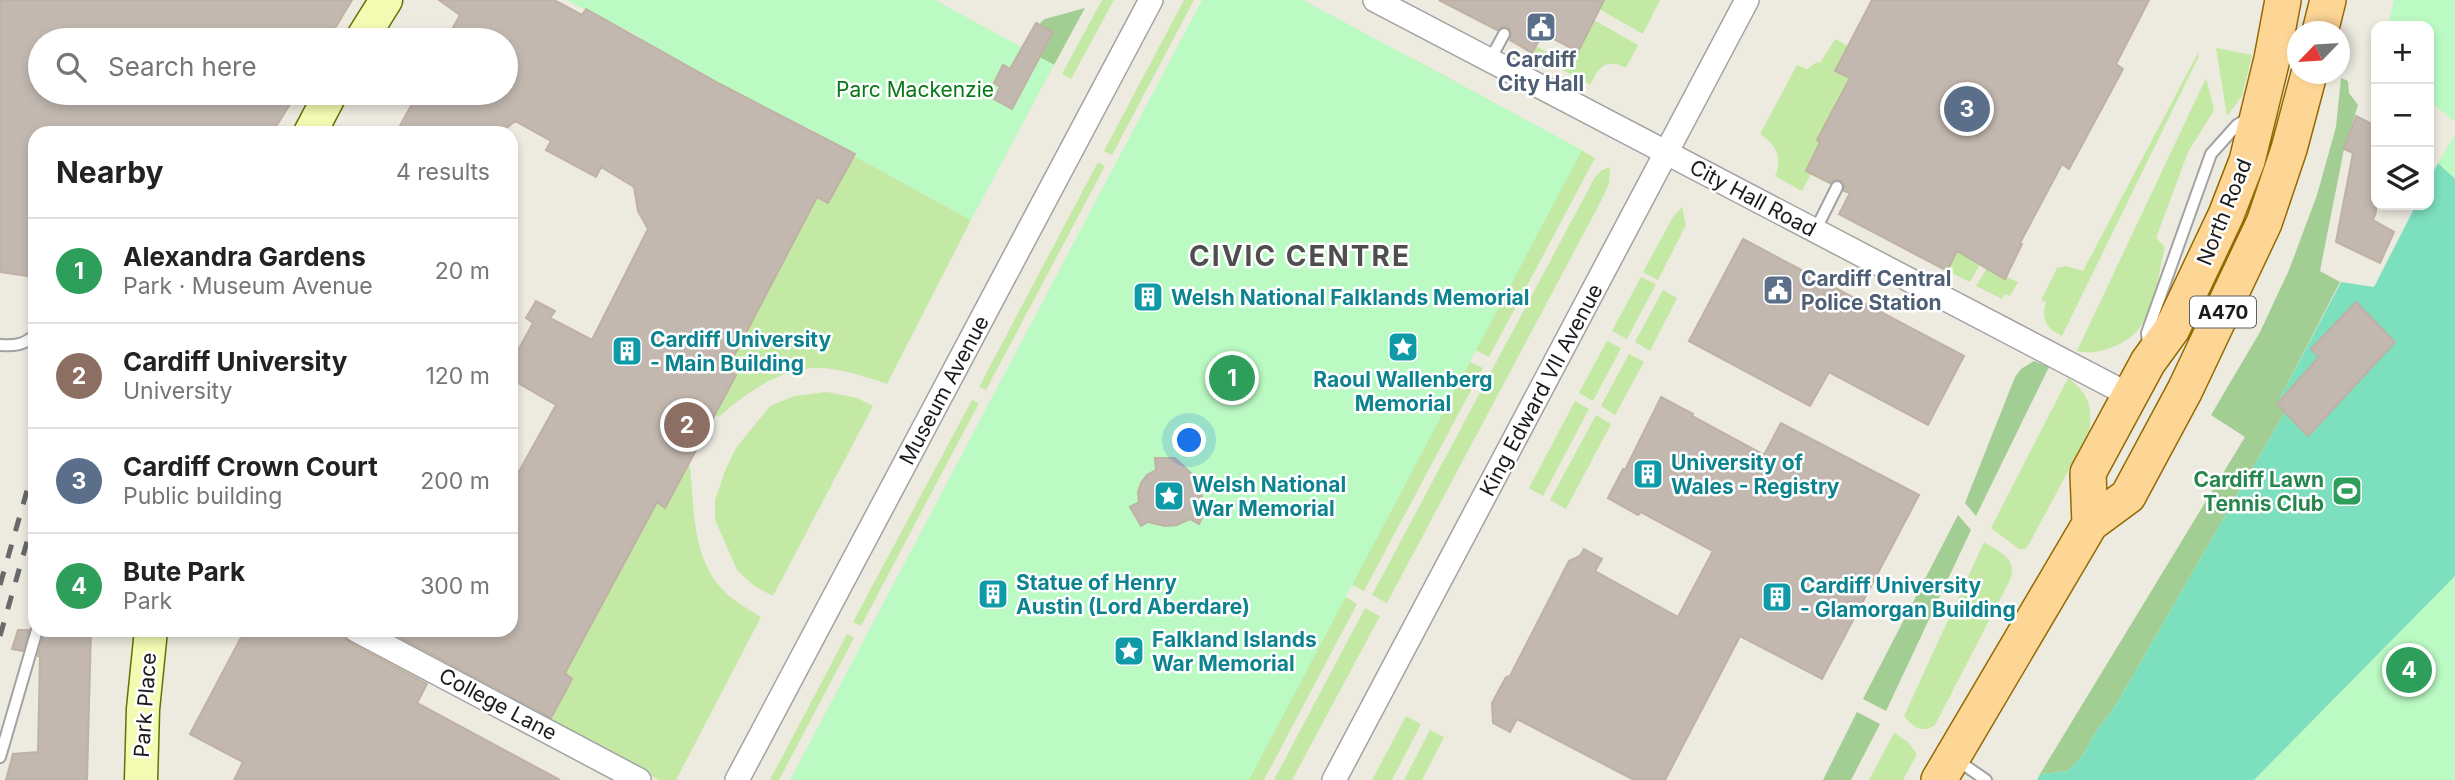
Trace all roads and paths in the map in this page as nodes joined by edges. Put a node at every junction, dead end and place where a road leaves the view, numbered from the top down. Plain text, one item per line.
1 (386, 0) edge
2 (1152, 0) edge
3 (1376, 0) edge
4 (1747, 0) edge
5 (2283, 0) edge
6 (2328, 0) edge
7 (2323, 21) edge
8 (368, 28) edge
9 (1504, 34) dead end
10 (1490, 60) junction
11 (2306, 84) edge
12 (325, 105) edge
13 (314, 126) edge
14 (1666, 153) junction
15 (1837, 187) dead end
16 (1815, 231) junction
17 (28, 341) edge
18 (0, 345) edge
19 (2131, 396) junction
20 (2090, 524) junction
21 (35, 637) edge
22 (150, 637) edge
23 (369, 637) edge
24 (0, 757) edge
25 (1945, 768) edge
26 (141, 780) edge
27 (639, 780) edge
28 (737, 780) edge
29 (1334, 780) edge
30 (1986, 780) edge

1 - 8 street
2 - 28 street, Museum Avenue
3 - 10 street, City Hall Road
4 - 14 street, King Edward VII Avenue
5 - 19 main road, North Road / A470
6 - 7 main road
9 - 10 lane
10 - 14 street, City Hall Road
11 - 20 main road, North Road / A470
12 - 13 street
14 - 16 street, City Hall Road
14 - 29 street, King Edward VII Avenue
15 - 16 lane
16 - 19 street, City Hall Road
17 - 18 lane
19 - 20 main road, North Road / A470
20 - 25 main road, North Road / A470
21 - 24 lane
22 - 26 street, Park Place
23 - 27 street, College Lane
25 - 30 lane

